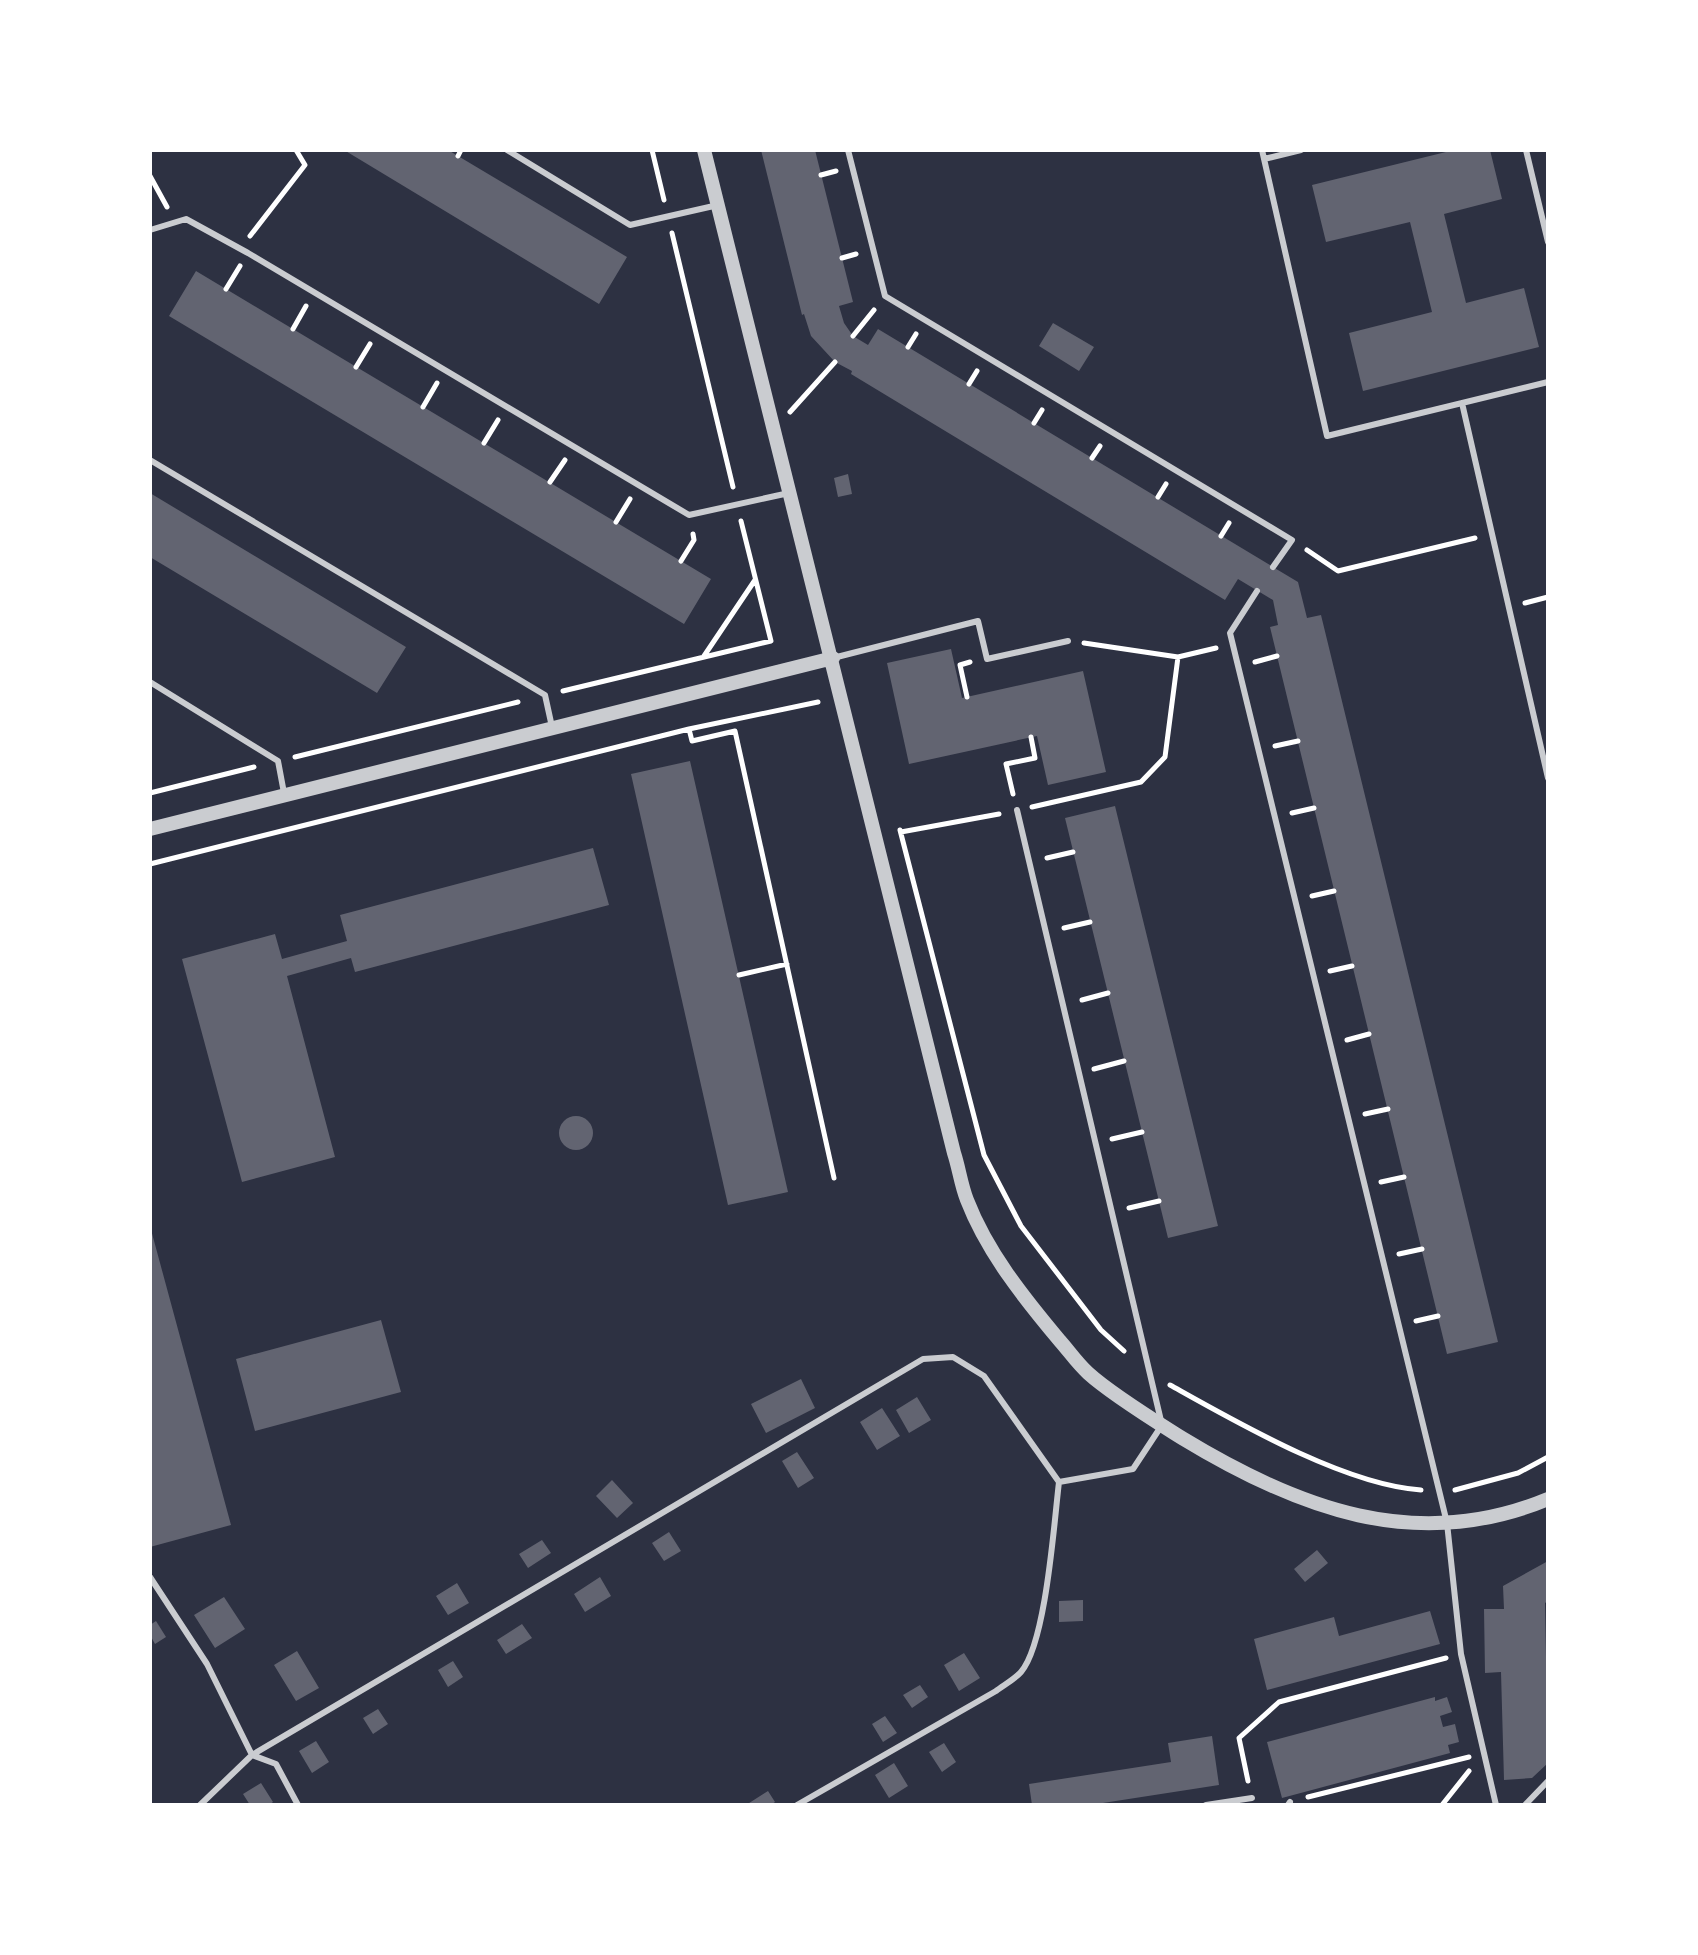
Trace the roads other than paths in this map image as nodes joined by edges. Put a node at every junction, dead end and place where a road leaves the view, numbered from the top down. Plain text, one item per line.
1 (507, 150) edge
2 (704, 150) edge
3 (848, 150) edge
4 (1262, 150) edge
5 (1301, 150) edge
6 (1526, 150) edge
7 (1264, 159) junction
8 (718, 205) junction
9 (150, 230) edge
10 (1548, 242) edge
11 (1548, 382) edge
12 (1462, 403) junction
13 (150, 460) edge
14 (791, 492) junction
15 (1273, 567) dead end
16 (1257, 591) dead end
17 (1068, 641) road end
18 (833, 658) junction
19 (150, 682) edge
20 (552, 727) junction
21 (1548, 778) edge
22 (285, 797) junction
23 (1017, 810) road end
24 (150, 829) edge
25 (1162, 1425) junction
26 (1059, 1482) junction
27 (1548, 1499) edge
28 (1447, 1523) junction
29 (150, 1577) edge
30 (252, 1755) junction
31 (1548, 1781) edge
32 (1252, 1798) road end
33 (200, 1805) edge
34 (298, 1805) edge
35 (797, 1805) edge
36 (1206, 1805) edge
37 (1496, 1805) edge
38 (1525, 1805) edge

1 - 8 lane
2 - 8 street
3 - 15 lane
4 - 7 lane
5 - 7 lane
6 - 10 lane
7 - 12 lane
8 - 14 street
9 - 14 lane
11 - 12 lane
12 - 21 lane
13 - 20 lane
14 - 18 street
16 - 28 lane
17 - 18 lane
18 - 20 street
18 - 25 street
19 - 22 lane
20 - 22 street
22 - 24 street
23 - 25 lane
25 - 26 lane
25 - 28 street
26 - 30 lane
26 - 35 lane
27 - 28 street
28 - 37 lane
29 - 30 lane
30 - 33 lane
30 - 34 lane
31 - 38 lane
32 - 36 lane

